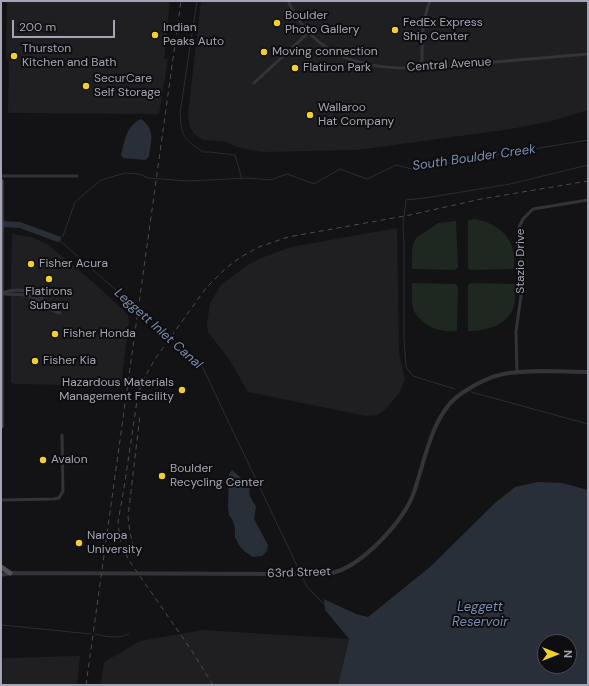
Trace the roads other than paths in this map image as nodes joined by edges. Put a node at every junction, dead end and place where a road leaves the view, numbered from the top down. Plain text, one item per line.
1 (288, 1) edge
2 (430, 1) edge
3 (308, 32) junction
4 (588, 54) edge
5 (422, 69) junction
6 (254, 83) dead end
7 (1, 176) edge
8 (77, 176) dead end
9 (1, 181) edge
10 (588, 200) edge
11 (2, 214) edge
12 (2, 230) edge
13 (1, 293) edge
14 (588, 372) edge
15 (516, 373) junction
16 (1, 426) edge
17 (62, 435) dead end
18 (1, 500) edge
19 (1, 567) edge
20 (10, 574) junction
21 (1, 575) edge

1 - 3 street, Central Avenue
2 - 5 street
3 - 5 street, Central Avenue
3 - 6 street
4 - 5 street, Central Avenue
7 - 8 street
9 - 11 main road
10 - 15 street, Stazio Drive
11 - 12 main road
12 - 13 main road
13 - 13 street
13 - 16 main road
14 - 15 street, 63rd Street
15 - 20 street, 63rd Street
17 - 18 street
19 - 20 main road
20 - 21 street, 63rd Street

